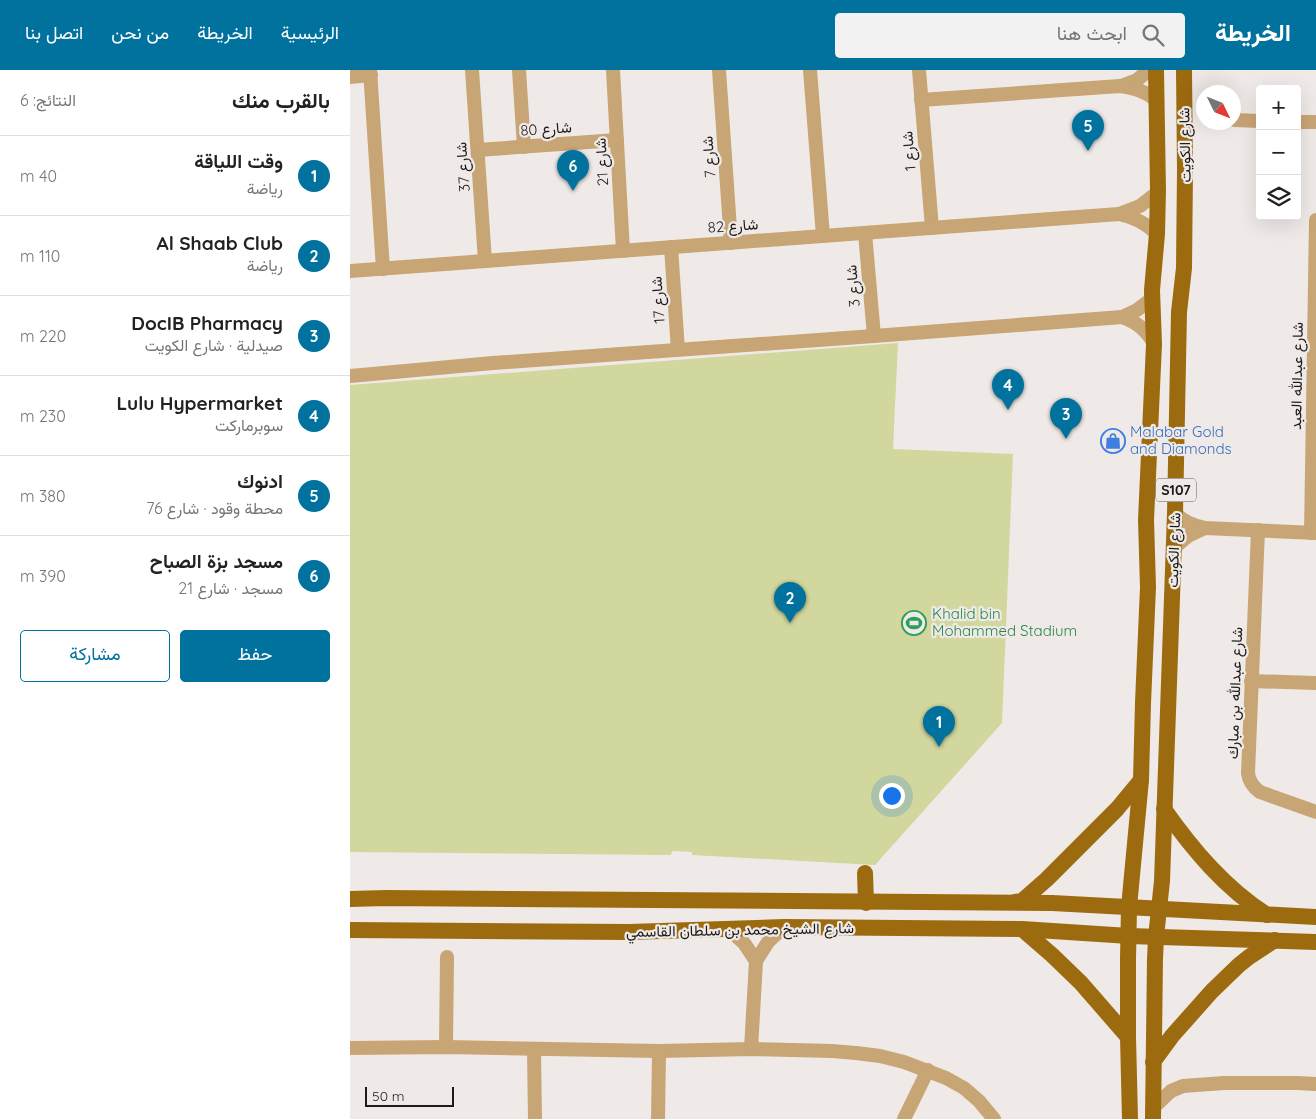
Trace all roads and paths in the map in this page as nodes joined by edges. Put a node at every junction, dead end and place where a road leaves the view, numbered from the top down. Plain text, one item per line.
1 (472, 70) edge
2 (519, 70) edge
3 (613, 70) edge
4 (719, 70) edge
5 (810, 70) edge
6 (919, 70) edge
7 (1150, 70) edge
8 (1156, 70) edge
9 (1184, 70) edge
10 (370, 73) edge
11 (350, 77) edge
12 (1120, 86) junction
13 (921, 100) junction
14 (1156, 100) junction
15 (1241, 120) edge
16 (1256, 121) edge
17 (1301, 122) edge
18 (1316, 122) edge
19 (617, 140) junction
20 (524, 147) junction
21 (478, 150) junction
22 (1158, 192) junction
23 (1119, 214) junction
24 (1316, 220) edge
25 (932, 228) junction
26 (865, 233) junction
27 (1157, 234) junction
28 (823, 236) junction
29 (731, 243) junction
30 (671, 247) junction
31 (623, 251) junction
32 (485, 261) junction
33 (383, 269) junction
34 (350, 271) edge
35 (1152, 290) junction
36 (1122, 317) junction
37 (874, 336) junction
38 (1154, 344) junction
39 (678, 350) junction
40 (350, 376) edge
41 (1314, 447) edge
42 (1175, 513) junction
43 (1205, 528) junction
44 (1258, 530) junction
45 (1313, 533) edge
46 (1174, 548) junction
47 (1251, 681) junction
48 (1316, 683) edge
49 (1141, 780) junction
50 (1164, 810) junction
51 (1316, 812) edge
52 (865, 873) dead end
53 (350, 900) edge
54 (866, 903) junction
55 (1010, 903) junction
56 (1129, 907) junction
57 (1159, 909) junction
58 (1267, 915) junction
59 (1316, 917) edge
60 (784, 927) junction
61 (728, 929) junction
62 (350, 930) edge
63 (1022, 930) junction
64 (1129, 936) junction
65 (1156, 937) junction
66 (1275, 940) junction
67 (1316, 942) edge
68 (447, 957) dead end
69 (756, 961) junction
70 (1128, 1037) junction
71 (446, 1047) junction
72 (350, 1048) edge
73 (534, 1049) junction
74 (751, 1049) junction
75 (659, 1052) junction
76 (1153, 1062) junction
77 (928, 1070) junction
78 (1316, 1084) edge
79 (1152, 1114) edge
80 (535, 1119) edge
81 (658, 1119) edge
82 (904, 1119) edge
83 (994, 1119) edge
84 (1130, 1119) edge

1 - 21 street, شارع 37
2 - 20 street
3 - 19 street, شارع 21
4 - 29 street, شارع 7
5 - 28 street
6 - 13 street, شارع 1
7 - 12 street
8 - 14 main road, شارع الكويت / S107
9 - 42 main road, شارع الكويت / S107
10 - 11 street
10 - 33 street
12 - 13 street
12 - 14 street
13 - 25 street, شارع 1
14 - 22 main road, شارع الكويت / S107
15 - 16 street
17 - 18 street
19 - 20 street, شارع 80
19 - 31 street, شارع 21
20 - 21 street, شارع 80
21 - 32 street, شارع 37
22 - 23 street, شارع 82
22 - 27 main road, شارع الكويت / S107
23 - 25 street, شارع 82
23 - 27 street, شارع 82
24 - 41 street, شارع عبدالله العبد
25 - 26 street, شارع 82
26 - 28 street, شارع 82
26 - 37 street, شارع 3
27 - 35 main road, شارع الكويت / S107
28 - 29 street, شارع 82
29 - 30 street, شارع 82
30 - 31 street, شارع 82
30 - 39 street, شارع 17
31 - 32 street, شارع 82
32 - 33 street, شارع 82
33 - 34 street, شارع 82
35 - 36 street
35 - 38 main road, شارع الكويت / S107
36 - 37 street
36 - 38 street
37 - 39 street
38 - 49 main road, شارع الكويت / S107
39 - 40 street
41 - 45 street, شارع عبدالله العبد
42 - 43 street
42 - 46 main road, شارع الكويت / S107
43 - 44 street
43 - 46 street
44 - 45 street
44 - 47 street, شارع عبدالله بن مبارك
46 - 50 main road, شارع الكويت / S107
47 - 48 street
47 - 51 street, شارع عبدالله بن مبارك
49 - 55 main road
49 - 56 main road, شارع الكويت / S107
50 - 57 main road, شارع الكويت / S107
50 - 58 main road
52 - 54 main road
53 - 54 main road, شارع الشيخ محمد بن سلطان القاسمي
54 - 55 main road, شارع الشيخ محمد بن سلطان القاسمي
55 - 56 main road, شارع الشيخ محمد بن سلطان القاسمي
56 - 57 main road, شارع الشيخ محمد بن سلطان القاسمي
56 - 64 main road, شارع الكويت
57 - 58 main road
57 - 65 main road, شارع الكويت
58 - 59 main road
60 - 61 main road, شارع الشيخ محمد بن سلطان القاسمي
60 - 63 main road, شارع الشيخ محمد بن سلطان القاسمي
60 - 69 street
61 - 62 main road, شارع الشيخ محمد بن سلطان القاسمي
61 - 69 street
63 - 64 main road, شارع الشيخ محمد بن سلطان القاسمي
63 - 70 main road
64 - 65 main road, شارع الشيخ محمد بن سلطان القاسمي
64 - 70 main road, شارع الكويت
65 - 66 main road
65 - 76 main road, شارع الكويت
66 - 67 main road
66 - 76 main road
68 - 71 street
69 - 74 street
70 - 84 main road, شارع الكويت
71 - 72 street
71 - 73 street
73 - 75 street
73 - 80 street
74 - 75 street
74 - 77 street
75 - 81 street
76 - 79 main road, شارع الكويت
77 - 82 street
77 - 83 street
78 - 79 street

